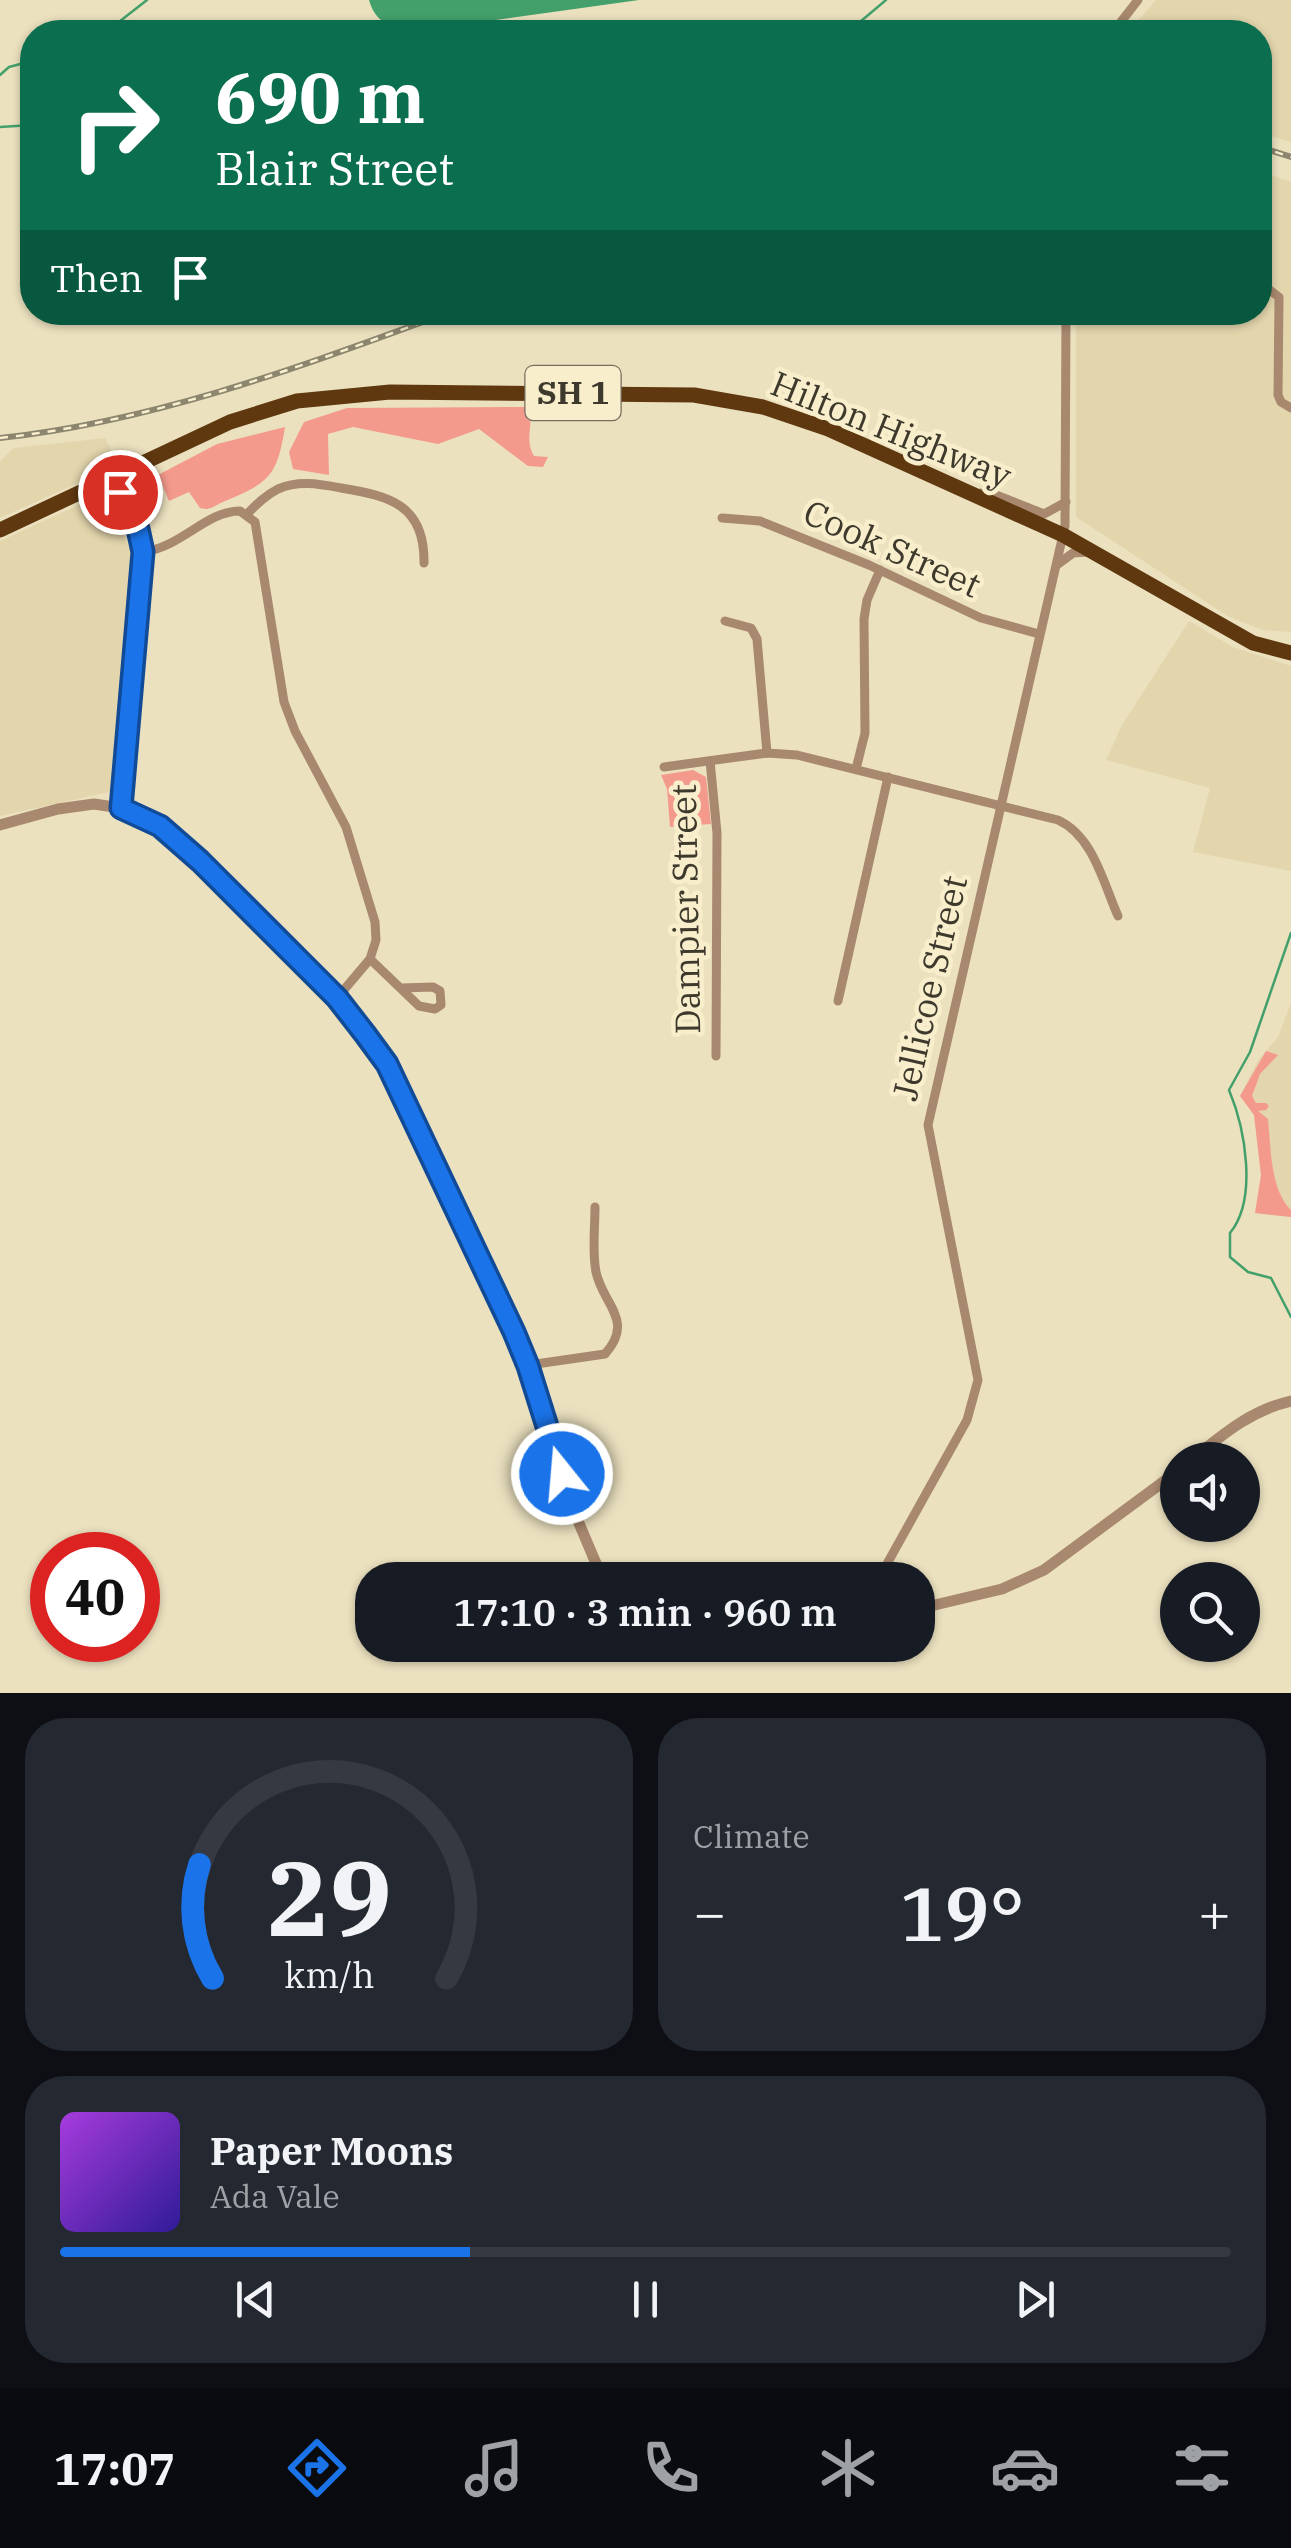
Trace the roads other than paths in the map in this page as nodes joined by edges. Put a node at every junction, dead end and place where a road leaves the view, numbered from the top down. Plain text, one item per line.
1 (1138, 0) edge
2 (1122, 20) edge
3 (1272, 291) edge
4 (1066, 325) edge
5 (1291, 408) edge
6 (113, 478) junction
7 (967, 491) junction
8 (1066, 502) junction
9 (247, 514) junction
10 (722, 518) dead end
11 (0, 530) edge
12 (1063, 535) junction
13 (143, 552) junction
14 (1096, 552) junction
15 (424, 563) dead end
16 (1056, 567) junction
17 (880, 570) junction
18 (725, 621) dead end
19 (1039, 634) junction
20 (1291, 653) edge
21 (767, 753) junction
22 (710, 761) junction
23 (664, 768) dead end
24 (856, 769) junction
25 (888, 777) junction
26 (1000, 804) junction
27 (121, 808) junction
28 (0, 825) edge
29 (1118, 916) dead end
30 (370, 959) junction
31 (401, 988) dead end
32 (337, 998) junction
33 (838, 1001) dead end
34 (716, 1056) dead end
35 (595, 1207) dead end
36 (528, 1366) junction
37 (1291, 1401) edge
38 (1214, 1442) edge
39 (1160, 1484) edge
40 (595, 1562) edge
41 (888, 1562) edge
42 (935, 1605) edge

1 - 2 street
3 - 5 street
4 - 8 street, Jellicoe Street
6 - 7 highway, Hilton Highway / SH 1
6 - 11 highway, Hilton Highway / SH 1
6 - 13 street
7 - 8 street
7 - 12 highway, Hilton Highway / SH 1
8 - 12 street, Jellicoe Street
9 - 13 street
9 - 15 street
9 - 30 street
10 - 17 street, Cook Street
12 - 14 highway, SH 1
12 - 16 street, Jellicoe Street
13 - 27 street
14 - 16 street
14 - 20 highway, SH 1
16 - 19 street, Jellicoe Street
17 - 19 street, Cook Street
17 - 24 street
18 - 21 street
19 - 26 street, Jellicoe Street
21 - 22 street
21 - 24 street
22 - 23 street
22 - 34 street, Dampier Street
24 - 25 street
25 - 26 street
25 - 33 street
26 - 29 street
26 - 41 street, Jellicoe Street
27 - 28 street
27 - 32 street
30 - 31 street
30 - 32 street
32 - 36 street
35 - 36 street
36 - 40 street
37 - 38 street
39 - 42 street

